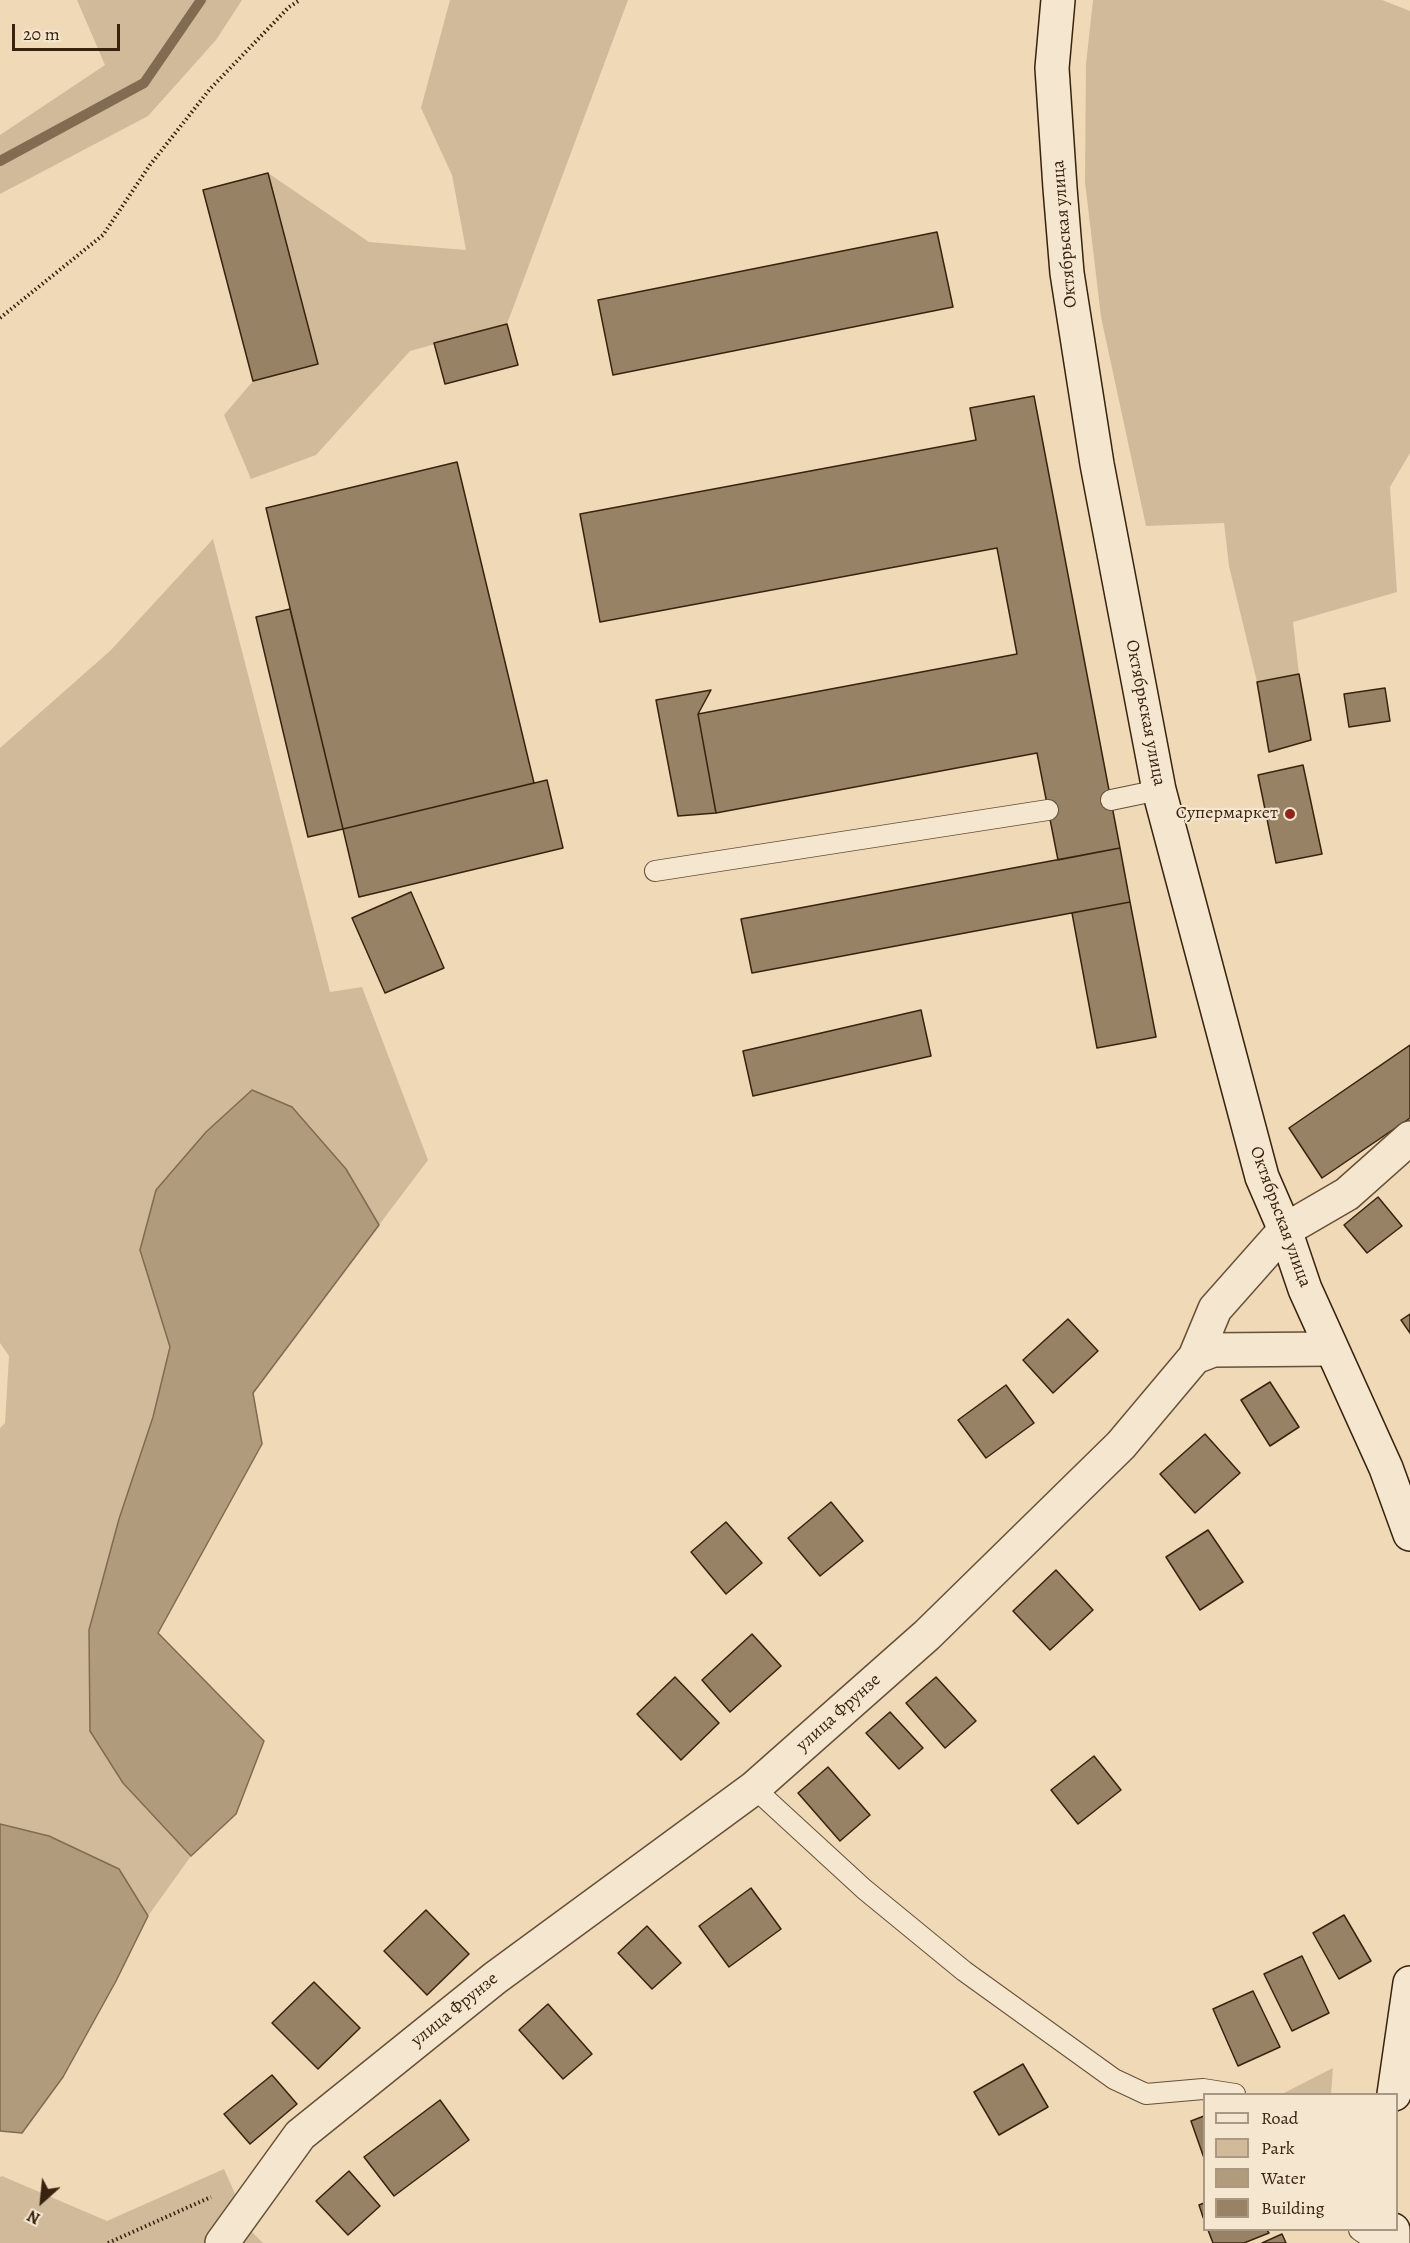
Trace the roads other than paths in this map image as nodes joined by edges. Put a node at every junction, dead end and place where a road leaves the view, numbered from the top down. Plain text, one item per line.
1 (1058, 0) edge
2 (1159, 790) junction
3 (1111, 800) dead end
4 (1048, 810) dead end
5 (655, 871) dead end
6 (1410, 1138) edge
7 (1285, 1230) junction
8 (1331, 1349) junction
9 (1195, 1357) junction
10 (1410, 1534) edge
11 (754, 1788) junction
12 (1410, 1983) edge
13 (1229, 2093) edge
14 (1394, 2093) edge
15 (1362, 2231) edge
16 (222, 2243) edge
17 (1378, 2243) edge

1 - 2 street, Октябрьская улица
2 - 3 lane
2 - 7 street, Октябрьская улица
4 - 5 lane
6 - 7 street, улица Фрунзе
7 - 8 street, Октябрьская улица
7 - 9 street, улица Фрунзе
8 - 9 street
8 - 10 street, Октябрьская улица
9 - 11 street, улица Фрунзе
11 - 13 lane
11 - 16 street, улица Фрунзе
12 - 14 street
15 - 17 lane

